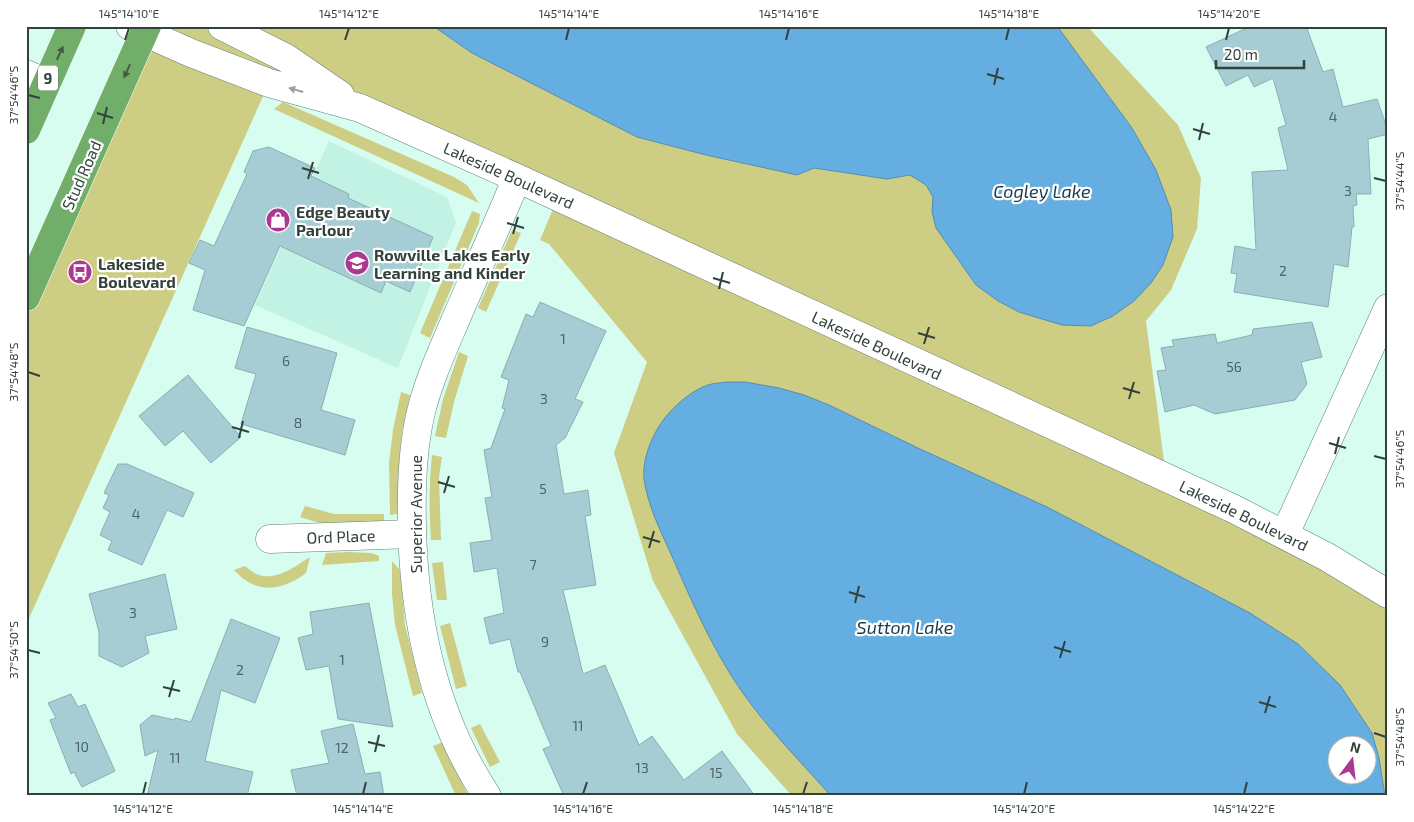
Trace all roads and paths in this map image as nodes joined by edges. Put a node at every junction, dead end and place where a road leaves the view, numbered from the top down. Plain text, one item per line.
1 (72, 26) edge
2 (222, 26) edge
3 (140, 28) edge
4 (36, 79) edge
5 (360, 108) junction
6 (26, 130) edge
7 (517, 178) junction
8 (26, 297) edge
9 (1388, 308) edge
10 (412, 534) junction
11 (1285, 534) junction
12 (270, 539) dead end
13 (1388, 594) edge
14 (487, 796) edge

4 -> 1 highway, 9
2 - 5 street, Lakeside Boulevard
5 -> 3 street, Lakeside Boulevard
3 -> 8 highway, Stud Road
4 - 6 highway, 9
5 - 7 street, Lakeside Boulevard
7 - 10 street, Superior Avenue
7 - 11 street, Lakeside Boulevard
9 - 11 street
10 - 12 street, Ord Place
10 - 14 street, Superior Avenue
11 - 13 street, Lakeside Boulevard

